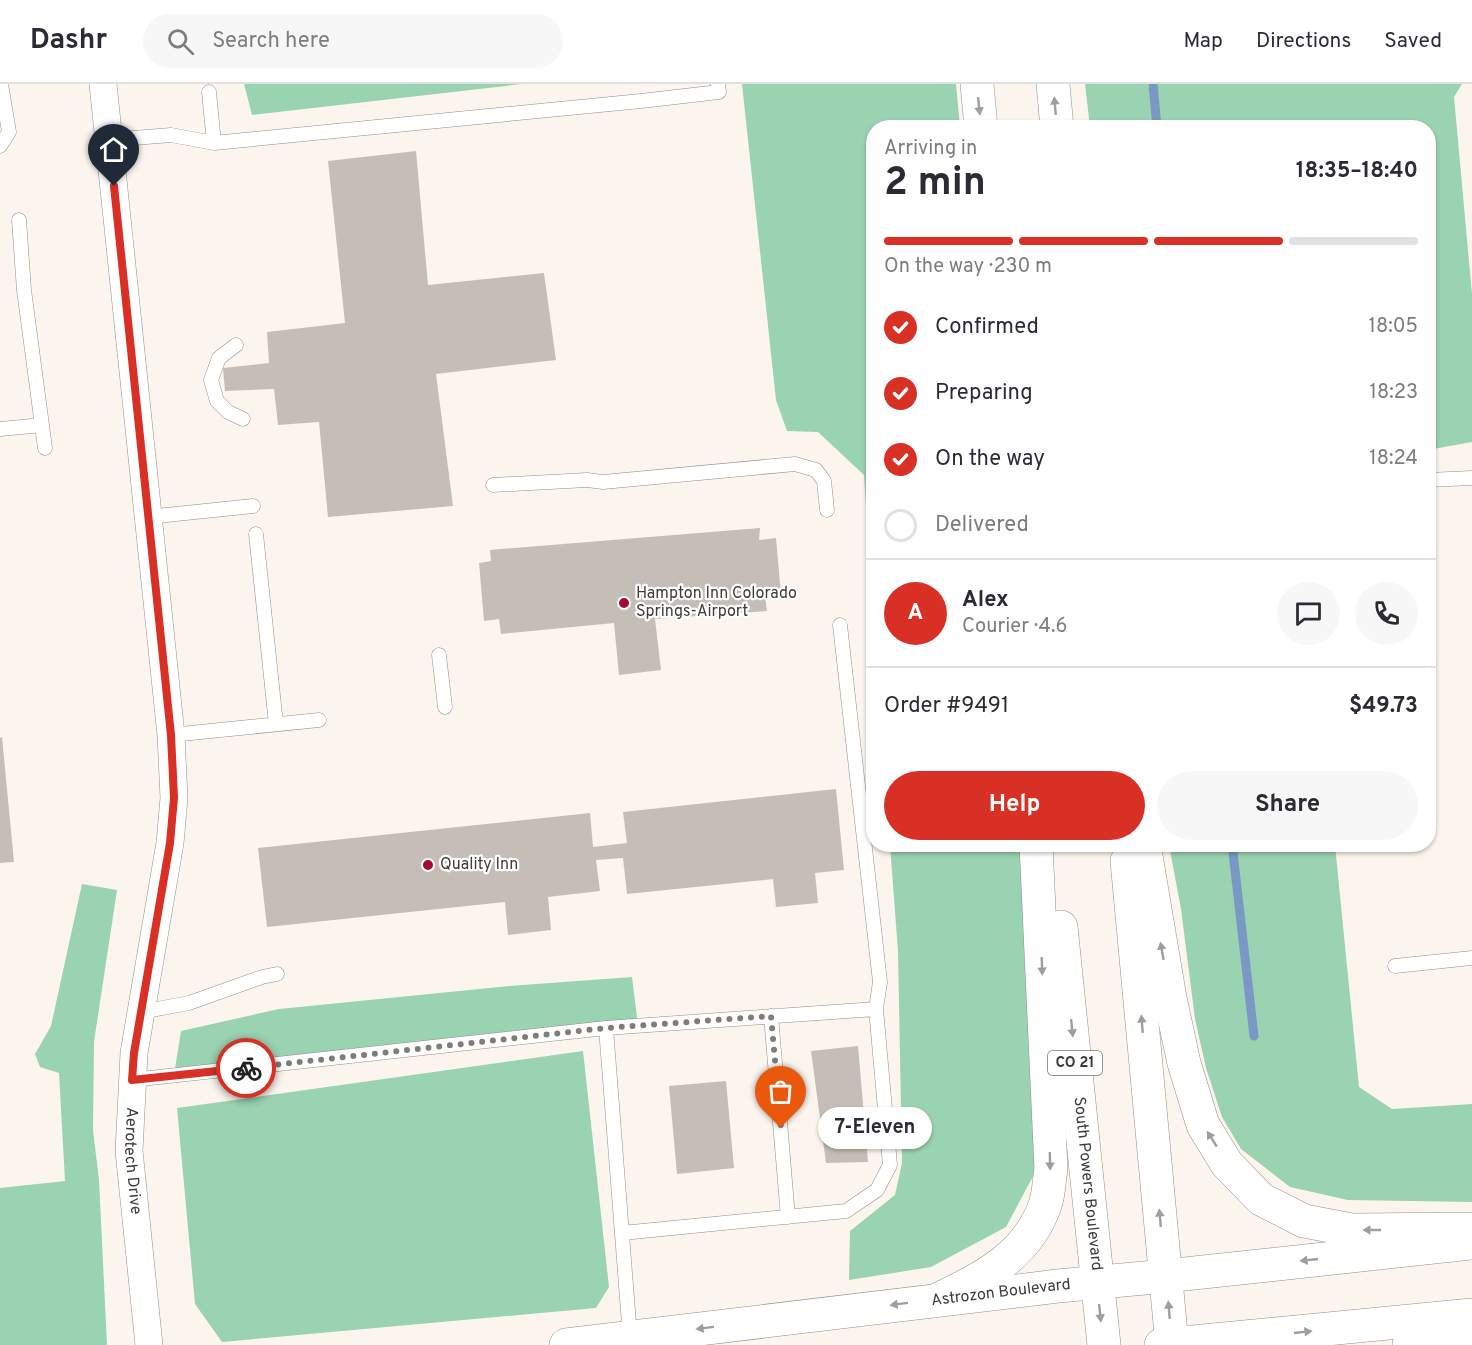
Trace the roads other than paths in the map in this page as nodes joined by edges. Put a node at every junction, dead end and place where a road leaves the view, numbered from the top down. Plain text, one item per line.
1 (1, 84) edge
2 (103, 84) edge
3 (718, 84) edge
4 (976, 84) edge
5 (1053, 84) edge
6 (209, 92) dead end
7 (980, 120) edge
8 (1056, 120) edge
9 (109, 140) junction
10 (214, 143) junction
11 (0, 146) edge
12 (19, 220) dead end
13 (236, 345) dead end
14 (243, 419) dead end
15 (42, 425) junction
16 (0, 429) edge
17 (45, 448) dead end
18 (1472, 478) edge
19 (1436, 480) edge
20 (493, 485) dead end
21 (253, 506) dead end
22 (828, 510) dead end
23 (147, 517) junction
24 (256, 534) dead end
25 (840, 625) dead end
26 (439, 656) dead end
27 (445, 707) dead end
28 (319, 720) dead end
29 (276, 724) junction
30 (171, 735) junction
31 (1036, 852) edge
32 (1054, 852) edge
33 (1126, 852) edge
34 (1145, 852) edge
35 (1472, 958) edge
36 (1395, 966) dead end
37 (277, 974) dead end
38 (876, 1009) junction
39 (141, 1012) junction
40 (771, 1016) junction
41 (606, 1028) junction
42 (132, 1080) junction
43 (788, 1217) junction
44 (1472, 1229) edge
45 (622, 1233) junction
46 (1472, 1243) edge
47 (1166, 1276) junction
48 (1097, 1282) junction
49 (937, 1300) junction
50 (1472, 1315) edge
51 (1472, 1329) edge
52 (630, 1337) junction
53 (148, 1345) edge
54 (566, 1345) edge
55 (1104, 1345) edge
56 (1161, 1345) edge
57 (1172, 1345) edge
58 (1408, 1345) edge

1 - 11 lane
2 - 9 street, Aerotech Drive
3 - 10 lane
4 -> 7 main road
8 -> 5 main road
6 - 10 lane
9 - 10 lane
9 - 23 street, Aerotech Drive
12 - 15 lane
13 - 14 lane
15 - 16 lane
15 - 17 lane
18 - 19 lane
20 - 22 lane
21 - 23 lane
23 - 30 street, Aerotech Drive
24 - 29 lane
25 - 38 lane
26 - 27 lane
28 - 29 lane
29 - 30 lane
30 - 39 street, Aerotech Drive
31 -> 49 main road
32 -> 48 main road, South Powers Boulevard / CO 21
47 -> 33 main road
44 -> 34 main road
35 - 36 lane
37 - 39 lane
38 - 40 lane
38 - 43 lane
39 - 42 street, Aerotech Drive
40 - 41 lane
40 - 43 lane
41 - 42 lane
41 - 45 lane
42 - 53 street, Aerotech Drive
43 - 45 lane
45 - 52 lane
46 -> 47 main road, Astrozon Boulevard
47 - 48 main road, Astrozon Boulevard
57 -> 47 main road
48 - 49 main road, Astrozon Boulevard
48 -> 55 main road, South Powers Boulevard / CO 21
49 -> 52 main road, Astrozon Boulevard
57 -> 50 main road
51 - 58 main road
52 - 54 main road, Astrozon Boulevard
56 - 57 main road

